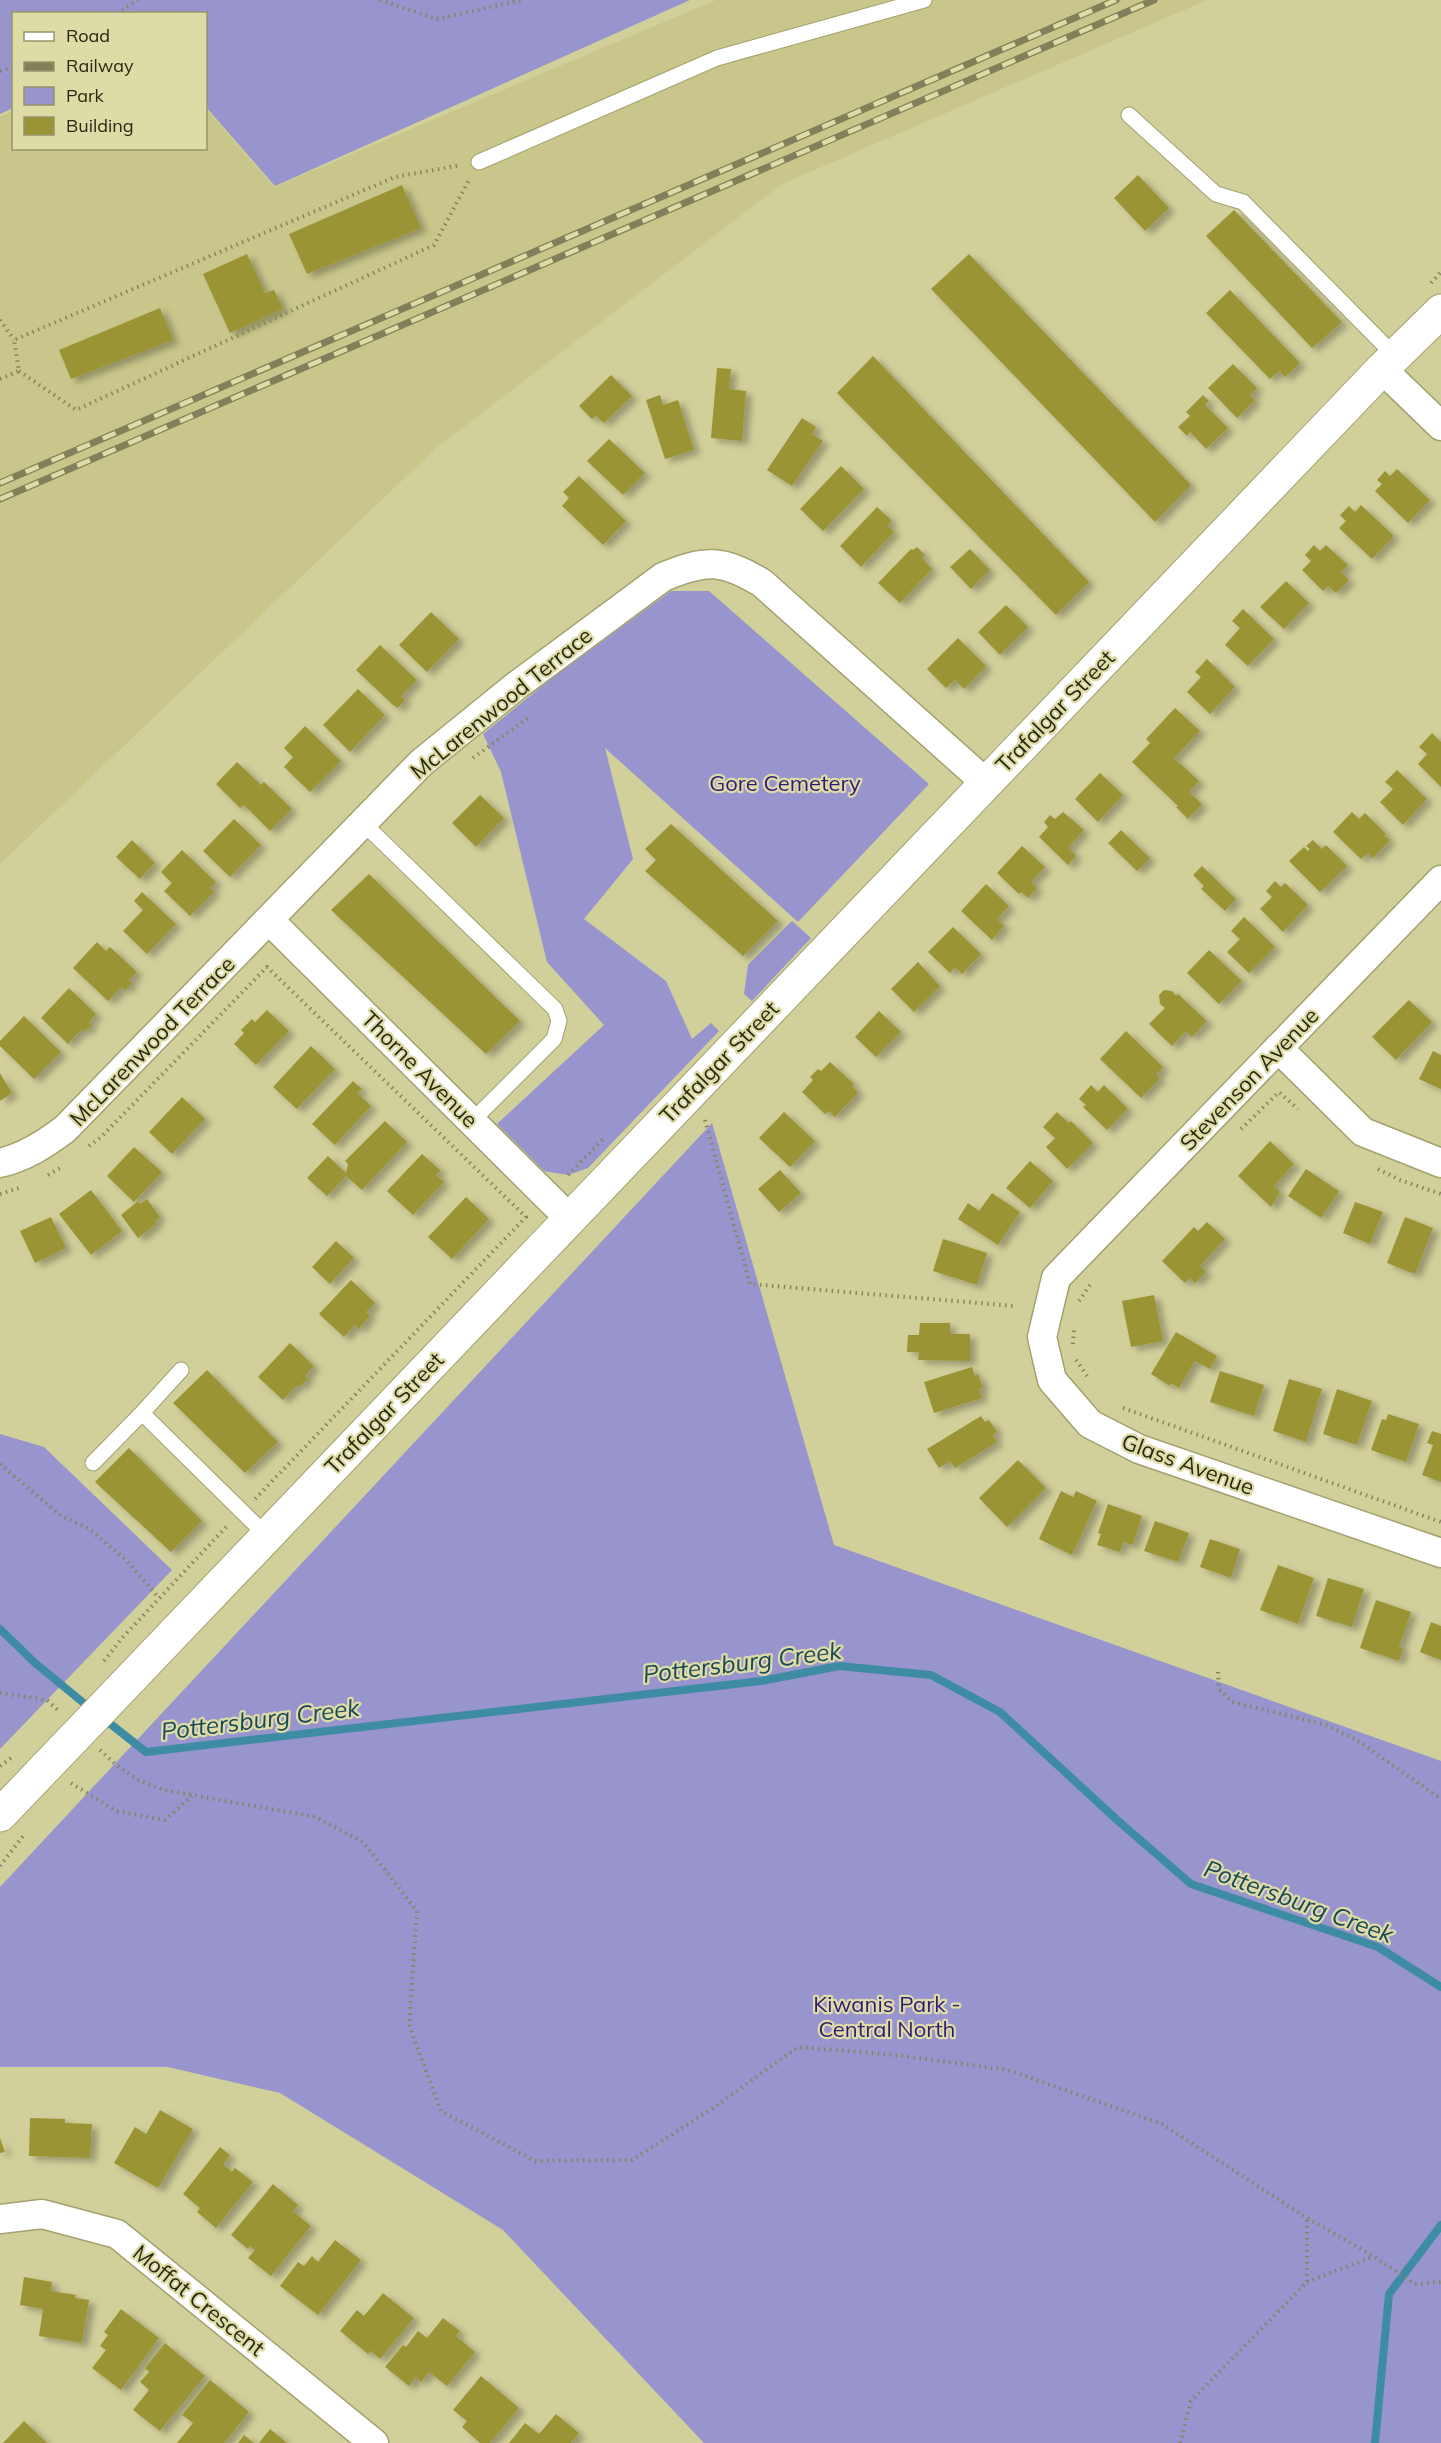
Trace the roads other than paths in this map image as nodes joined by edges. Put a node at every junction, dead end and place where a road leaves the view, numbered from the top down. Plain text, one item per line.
1 (924, 0) edge
2 (1129, 115) dead end
3 (479, 162) road end
4 (1441, 310) edge
5 (1389, 362) junction
6 (1441, 426) edge
7 (986, 783) junction
8 (363, 824) junction
9 (1441, 880) edge
10 (270, 921) junction
11 (1278, 1048) junction
12 (471, 1121) junction
13 (0, 1163) edge
14 (1441, 1163) edge
15 (569, 1218) junction
16 (1056, 1278) joint
17 (181, 1370) dead end
18 (142, 1413) junction
19 (93, 1463) dead end
20 (266, 1535) junction
21 (1441, 1553) edge
22 (0, 1815) edge
23 (0, 2219) edge
24 (374, 2443) edge

1 - 3 lane
2 - 5 lane
4 - 5 main road, Trafalgar Street
5 - 6 street
5 - 7 main road, Trafalgar Street
7 - 8 street, McLarenwood Terrace
7 - 15 main road, Trafalgar Street
8 - 10 street, McLarenwood Terrace
8 - 12 lane
9 - 11 street, Stevenson Avenue
10 - 12 street, Thorne Avenue
10 - 13 street, McLarenwood Terrace
11 - 14 street
11 - 16 street, Stevenson Avenue
12 - 15 street, Thorne Avenue
15 - 20 main road, Trafalgar Street
16 - 21 street, Glass Avenue
17 - 18 lane
18 - 19 lane
18 - 20 lane
20 - 22 main road, Trafalgar Street, bridge
23 - 24 street, Moffat Crescent

